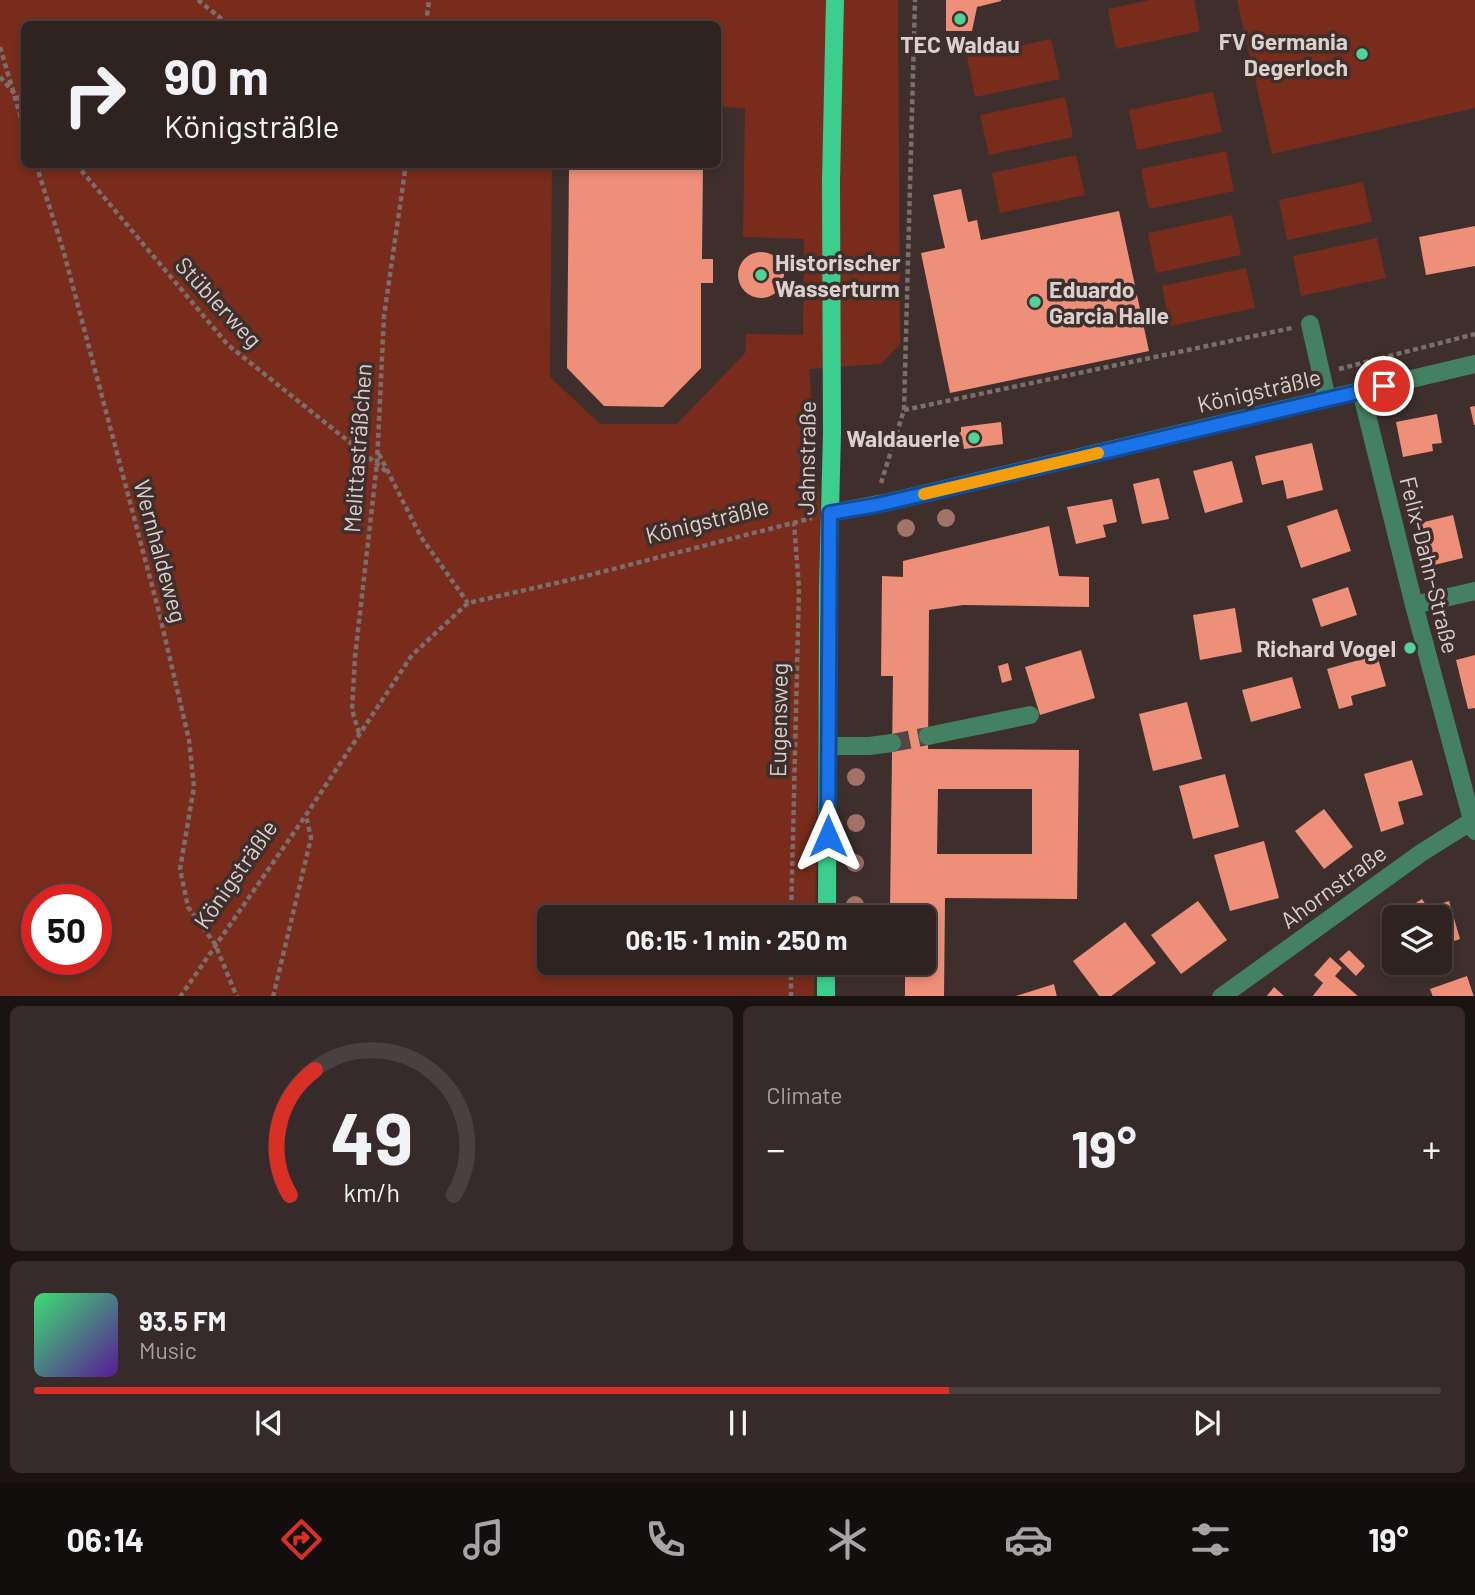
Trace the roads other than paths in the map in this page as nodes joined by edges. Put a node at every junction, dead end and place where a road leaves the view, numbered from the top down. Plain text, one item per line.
1 (835, 0) edge
2 (1310, 324) road end
3 (1475, 364) edge
4 (1361, 391) junction
5 (1327, 399) junction
6 (830, 513) junction
7 (1475, 591) edge
8 (1414, 606) junction
9 (1030, 715) dead end
10 (928, 736) tunnel mouth
11 (892, 743) tunnel mouth
12 (828, 746) junction
13 (1474, 823) edge
14 (827, 905) edge
15 (826, 975) edge
16 (826, 996) edge
17 (1222, 996) edge

1 - 6 main road, Jahnstraße
2 - 5 street
3 - 4 street, Königsträßle
4 - 5 street, Königsträßle
4 - 8 street, Felix-Dahn-Straße
5 - 6 street, Königsträßle
6 - 12 main road, Jahnstraße
7 - 8 street
8 - 13 street, Felix-Dahn-Straße
9 - 10 street
11 - 12 street
12 - 14 main road, Jahnstraße
13 - 17 street, Ahornstraße
15 - 16 main road

